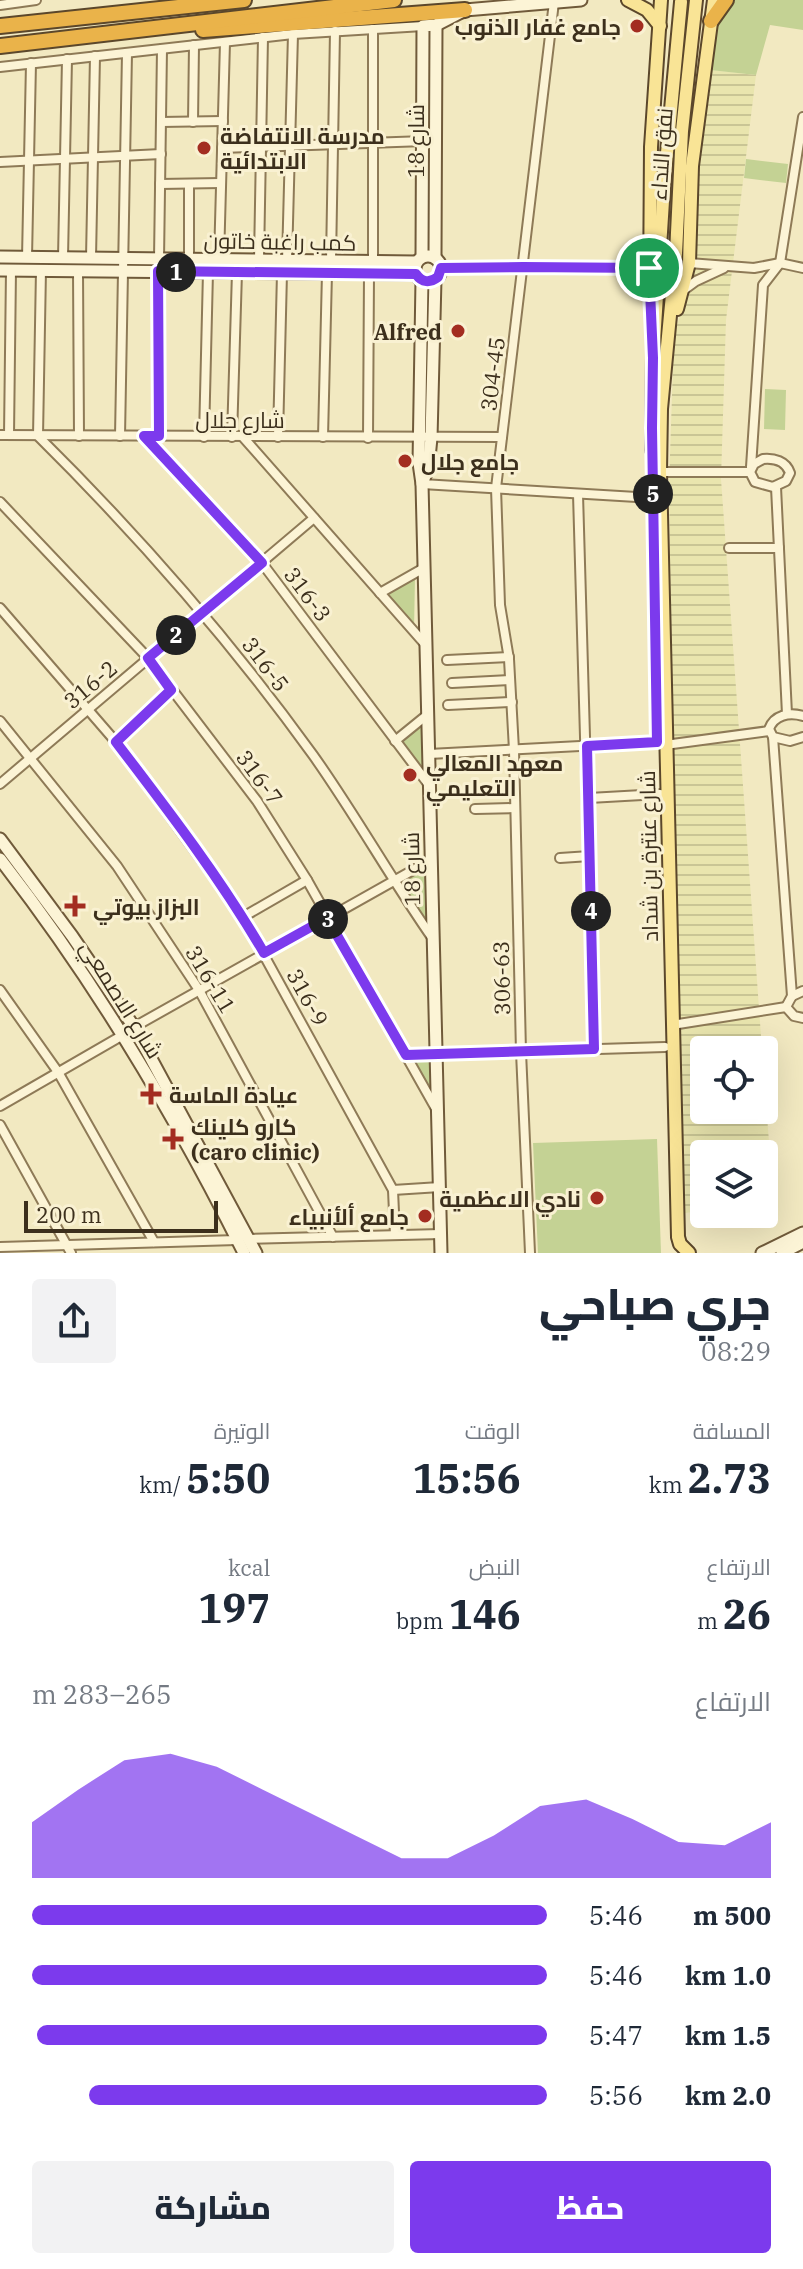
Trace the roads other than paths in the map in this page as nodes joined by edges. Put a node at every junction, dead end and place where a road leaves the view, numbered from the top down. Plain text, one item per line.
1 (36, 0) edge
2 (185, 0) edge
3 (244, 0) edge
4 (394, 0) edge
5 (581, 0) edge
6 (628, 0) edge
7 (661, 0) edge
8 (696, 0) edge
9 (714, 0) edge
10 (726, 0) edge
11 (554, 2) junction
12 (681, 2) edge
13 (0, 5) edge
14 (465, 10) junction
15 (123, 12) junction
16 (711, 21) junction
17 (436, 25) junction
18 (0, 26) edge
19 (423, 26) junction
20 (660, 26) junction
21 (373, 29) junction
22 (335, 31) junction
23 (118, 32) junction
24 (293, 34) junction
25 (263, 37) junction
26 (225, 42) junction
27 (194, 45) junction
28 (0, 46) edge
29 (162, 49) junction
30 (127, 53) junction
31 (95, 56) junction
32 (67, 59) junction
33 (31, 63) junction
34 (0, 67) edge
35 (803, 117) edge
36 (223, 121) junction
37 (161, 122) junction
38 (193, 122) junction
39 (429, 140) junction
40 (372, 142) junction
41 (333, 144) junction
42 (290, 145) junction
43 (261, 147) junction
44 (222, 148) junction
45 (161, 154) junction
46 (125, 156) junction
47 (93, 157) junction
48 (65, 159) junction
49 (29, 161) junction
50 (0, 162) edge
51 (221, 183) junction
52 (160, 184) junction
53 (189, 184) junction
54 (0, 257) edge
55 (27, 258) junction
56 (63, 258) junction
57 (91, 258) junction
58 (189, 259) junction
59 (219, 260) junction
60 (259, 260) junction
61 (287, 261) junction
62 (689, 263) junction
63 (780, 263) junction
64 (124, 265) junction
65 (158, 265) junction
66 (329, 267) junction
67 (523, 267) junction
68 (728, 267) junction
69 (371, 268) junction
70 (427, 268) junction
71 (649, 268) junction
72 (803, 268) edge
73 (6, 270) edge
74 (41, 270) junction
75 (78, 271) junction
76 (208, 272) junction
77 (237, 272) junction
78 (282, 273) junction
79 (681, 292) junction
80 (659, 358) junction
81 (4, 435) edge
82 (38, 436) junction
83 (79, 436) junction
84 (120, 436) junction
85 (144, 436) junction
86 (159, 436) junction
87 (204, 437) junction
88 (232, 437) junction
89 (243, 437) junction
90 (278, 437) junction
91 (323, 437) junction
92 (502, 437) junction
93 (368, 438) junction
94 (425, 438) junction
95 (750, 469) junction
96 (660, 472) junction
97 (790, 473) junction
98 (803, 473) edge
99 (422, 484) junction
100 (776, 487) junction
101 (496, 488) junction
102 (578, 494) junction
103 (653, 498) junction
104 (0, 502) edge
105 (314, 518) junction
106 (729, 548) dead end
107 (779, 548) junction
108 (262, 563) junction
109 (424, 568) junction
110 (380, 593) junction
111 (0, 608) edge
112 (203, 612) junction
113 (426, 645) junction
114 (509, 657) junction
115 (148, 658) junction
116 (447, 660) dead end
117 (510, 680) junction
118 (452, 683) dead end
119 (171, 690) junction
120 (512, 702) junction
121 (448, 705) dead end
122 (88, 709) junction
123 (787, 714) junction
124 (427, 715) junction
125 (803, 716) edge
126 (0, 721) edge
127 (771, 734) junction
128 (803, 737) edge
129 (395, 741) junction
130 (116, 742) junction
131 (661, 744) junction
132 (587, 746) junction
133 (514, 750) junction
134 (429, 754) junction
135 (30, 758) junction
136 (0, 784) edge
137 (429, 786) junction
138 (660, 794) junction
139 (589, 798) junction
140 (515, 808) junction
141 (475, 809) dead end
142 (0, 839) edge
143 (590, 856) junction
144 (560, 858) dead end
145 (0, 859) edge
146 (431, 860) junction
147 (307, 880) junction
148 (393, 880) junction
149 (243, 917) junction
150 (327, 918) junction
151 (433, 939) junction
152 (264, 953) junction
153 (0, 990) edge
154 (199, 990) junction
155 (803, 991) edge
156 (792, 996) junction
157 (786, 1007) junction
158 (803, 1018) edge
159 (672, 1025) junction
160 (134, 1027) junction
161 (123, 1035) junction
162 (665, 1047) junction
163 (594, 1049) junction
164 (521, 1052) junction
165 (406, 1055) junction
166 (436, 1056) junction
167 (58, 1072) junction
168 (0, 1106) edge
169 (438, 1111) junction
170 (0, 1125) edge
171 (440, 1187) junction
172 (393, 1190) junction
173 (803, 1233) edge
174 (441, 1234) junction
175 (395, 1235) junction
176 (333, 1237) junction
177 (243, 1239) junction
178 (154, 1242) junction
179 (803, 1242) edge
180 (0, 1247) edge
181 (69, 1249) edge
182 (244, 1253) edge
183 (256, 1253) edge
184 (441, 1253) edge
185 (530, 1253) edge
186 (673, 1253) edge
187 (689, 1253) edge
188 (762, 1253) edge
189 (782, 1253) edge

1 - 13 street
2 - 15 highway
3 - 15 highway
4 - 23 highway
5 - 11 street
6 - 20 main road
7 - 20 main road
8 - 80 main road, نفق النداء
9 - 16 main road
10 - 16 highway
11 - 14 street
11 - 67 street, 304-45
12 - 80 main road, نفق النداء
14 - 17 street
14 - 23 highway
15 - 18 highway
16 - 62 main road
17 - 19 street
17 - 39 street, شارع 18
19 - 21 street
19 - 39 street, شارع 18
20 - 71 main road
21 - 22 street
21 - 40 street
22 - 24 street
22 - 41 street
23 - 28 highway
24 - 25 street
24 - 42 street
25 - 26 street
25 - 43 street
26 - 27 street
26 - 36 street
27 - 29 street
27 - 38 street
29 - 30 street
29 - 37 street
30 - 31 street
30 - 46 street
31 - 32 street
31 - 47 street
32 - 33 street
32 - 48 street
33 - 34 street
33 - 49 street
35 - 63 street
36 - 38 street
36 - 44 street
37 - 38 street
37 - 45 street
39 - 40 street
39 - 70 street, شارع 18
40 - 41 street
40 - 69 street
41 - 42 street
41 - 66 street
42 - 43 street
42 - 61 street
43 - 44 street
43 - 60 street
44 - 51 street
45 - 46 street
45 - 52 street
46 - 47 street
46 - 64 street
47 - 48 street
47 - 57 street
48 - 49 street
48 - 56 street
49 - 50 street
49 - 55 street
51 - 53 street
51 - 59 street
52 - 53 street
52 - 65 street
53 - 58 street
54 - 55 street, كمب راغبة خاتون
55 - 56 street, كمب راغبة خاتون
56 - 57 street, كمب راغبة خاتون
57 - 64 street, كمب راغبة خاتون
58 - 59 street, كمب راغبة خاتون
58 - 65 street, كمب راغبة خاتون
59 - 60 street, كمب راغبة خاتون
60 - 61 street, كمب راغبة خاتون
61 - 66 street, كمب راغبة خاتون
62 - 68 street
62 - 79 main road
63 - 68 street
63 - 72 street
63 - 95 street
64 - 65 street, كمب راغبة خاتون
64 - 75 street, كمب راغبة خاتون
64 - 84 street
65 - 76 street, كمب راغبة خاتون
65 - 86 street
66 - 69 street, كمب راغبة خاتون
66 - 78 street, كمب راغبة خاتون
66 - 91 street
67 - 70 street
67 - 71 street
67 - 92 street, 304-45
68 - 79 street
69 - 70 street, كمب راغبة خاتون
69 - 93 street
70 - 94 street, شارع 18
71 - 80 main road
73 - 74 street, كمب راغبة خاتون
73 - 81 street
74 - 75 street, كمب راغبة خاتون
74 - 82 street
75 - 83 street
76 - 77 street, كمب راغبة خاتون
76 - 87 street
77 - 78 street, كمب راغبة خاتون
77 - 88 street
78 - 90 street
79 - 80 main road
80 - 96 main road, شارع عنترة بن شداد
80 - 103 main road, شارع عنترة بن شداد
81 - 82 street, شارع جلال
82 - 83 street, شارع جلال
82 - 112 street, 316-5
83 - 84 street, شارع جلال
84 - 85 street, شارع جلال
85 - 86 street, شارع جلال
85 - 108 street, 316-3
86 - 87 street, شارع جلال
87 - 88 street, شارع جلال
88 - 89 street, شارع جلال
89 - 90 street, شارع جلال
89 - 105 street
90 - 91 street, شارع جلال
91 - 93 street, شارع جلال
92 - 94 street, شارع جلال
92 - 101 street, 304-45
93 - 94 street, شارع جلال
94 - 99 street, شارع 18
95 - 96 street
95 - 97 street
95 - 100 street
96 - 131 main road, شارع عنترة بن شداد
97 - 98 street
97 - 100 street
99 - 101 street
99 - 109 street, شارع 18
100 - 107 street
101 - 102 street
101 - 114 street, 304-45
102 - 103 street
102 - 132 street
103 - 131 main road, شارع عنترة بن شداد
104 - 115 street, 316-7
105 - 108 street, 316-2
105 - 110 street
106 - 107 street
107 - 123 street
108 - 112 street, 316-2
108 - 129 street, 316-3
109 - 110 street
109 - 113 street, شارع 18
110 - 113 street
111 - 122 street, 316-9
112 - 115 street, 316-2
112 - 148 street, 316-5
113 - 124 street, شارع 18
114 - 116 street
114 - 117 street, 304-45
115 - 119 street, 316-7
115 - 122 street, 316-2
117 - 118 street
117 - 120 street, 304-45
119 - 130 street
119 - 147 street, 316-7
120 - 121 street
120 - 133 street, 304-45
122 - 130 street, 316-9
122 - 135 street, 316-2
123 - 125 street
123 - 127 street
124 - 129 street
124 - 134 street, شارع 18
126 - 135 street, 316-11
127 - 128 street
127 - 131 street
127 - 156 street
129 - 137 street, 316-3
130 - 149 street, 316-9
131 - 132 street
131 - 138 main road, شارع عنترة بن شداد
131 - 159 main road, شارع عنترة بن شداد
132 - 133 street
132 - 139 street
133 - 134 street
133 - 140 street, 306-63
134 - 137 street, شارع 18
135 - 136 street, 316-2
135 - 154 street, 316-11
137 - 146 street, شارع 18
138 - 139 street
138 - 162 main road, شارع عنترة بن شداد
139 - 143 street
140 - 141 street
140 - 164 street, 306-63
142 - 160 street, شارع الاصمعي
143 - 144 street
143 - 163 street
145 - 161 street, شارع الاصمعي
146 - 148 street
146 - 151 street, شارع 18
147 - 149 street
147 - 150 street, 316-7
148 - 150 street
148 - 151 street, 316-5
149 - 152 street, 316-9
150 - 152 street
150 - 165 street, 316-7
151 - 166 street, شارع 18
152 - 154 street
152 - 172 street, 316-9
153 - 167 street
154 - 160 street
154 - 176 street, 316-11
155 - 156 street
156 - 157 street
157 - 158 street
157 - 159 street
159 - 187 main road, شارع عنترة بن شداد
160 - 177 street, شارع الاصمعي
161 - 167 street
161 - 177 street, شارع الاصمعي
162 - 163 street
162 - 186 main road, شارع عنترة بن شداد
163 - 164 street
164 - 166 street
164 - 185 street, 306-63
165 - 166 street
165 - 169 street, 316-7
166 - 169 street, شارع 18
167 - 168 street
167 - 178 street
169 - 171 street, شارع 18
170 - 181 street
171 - 172 street
171 - 174 street, شارع 18
172 - 175 street, 316-9
173 - 188 street
174 - 175 street
174 - 184 street, شارع 18
175 - 176 street
176 - 177 street
177 - 178 street
177 - 182 street, شارع الاصمعي
177 - 183 street, شارع الاصمعي
178 - 181 street
179 - 189 street
180 - 181 street

